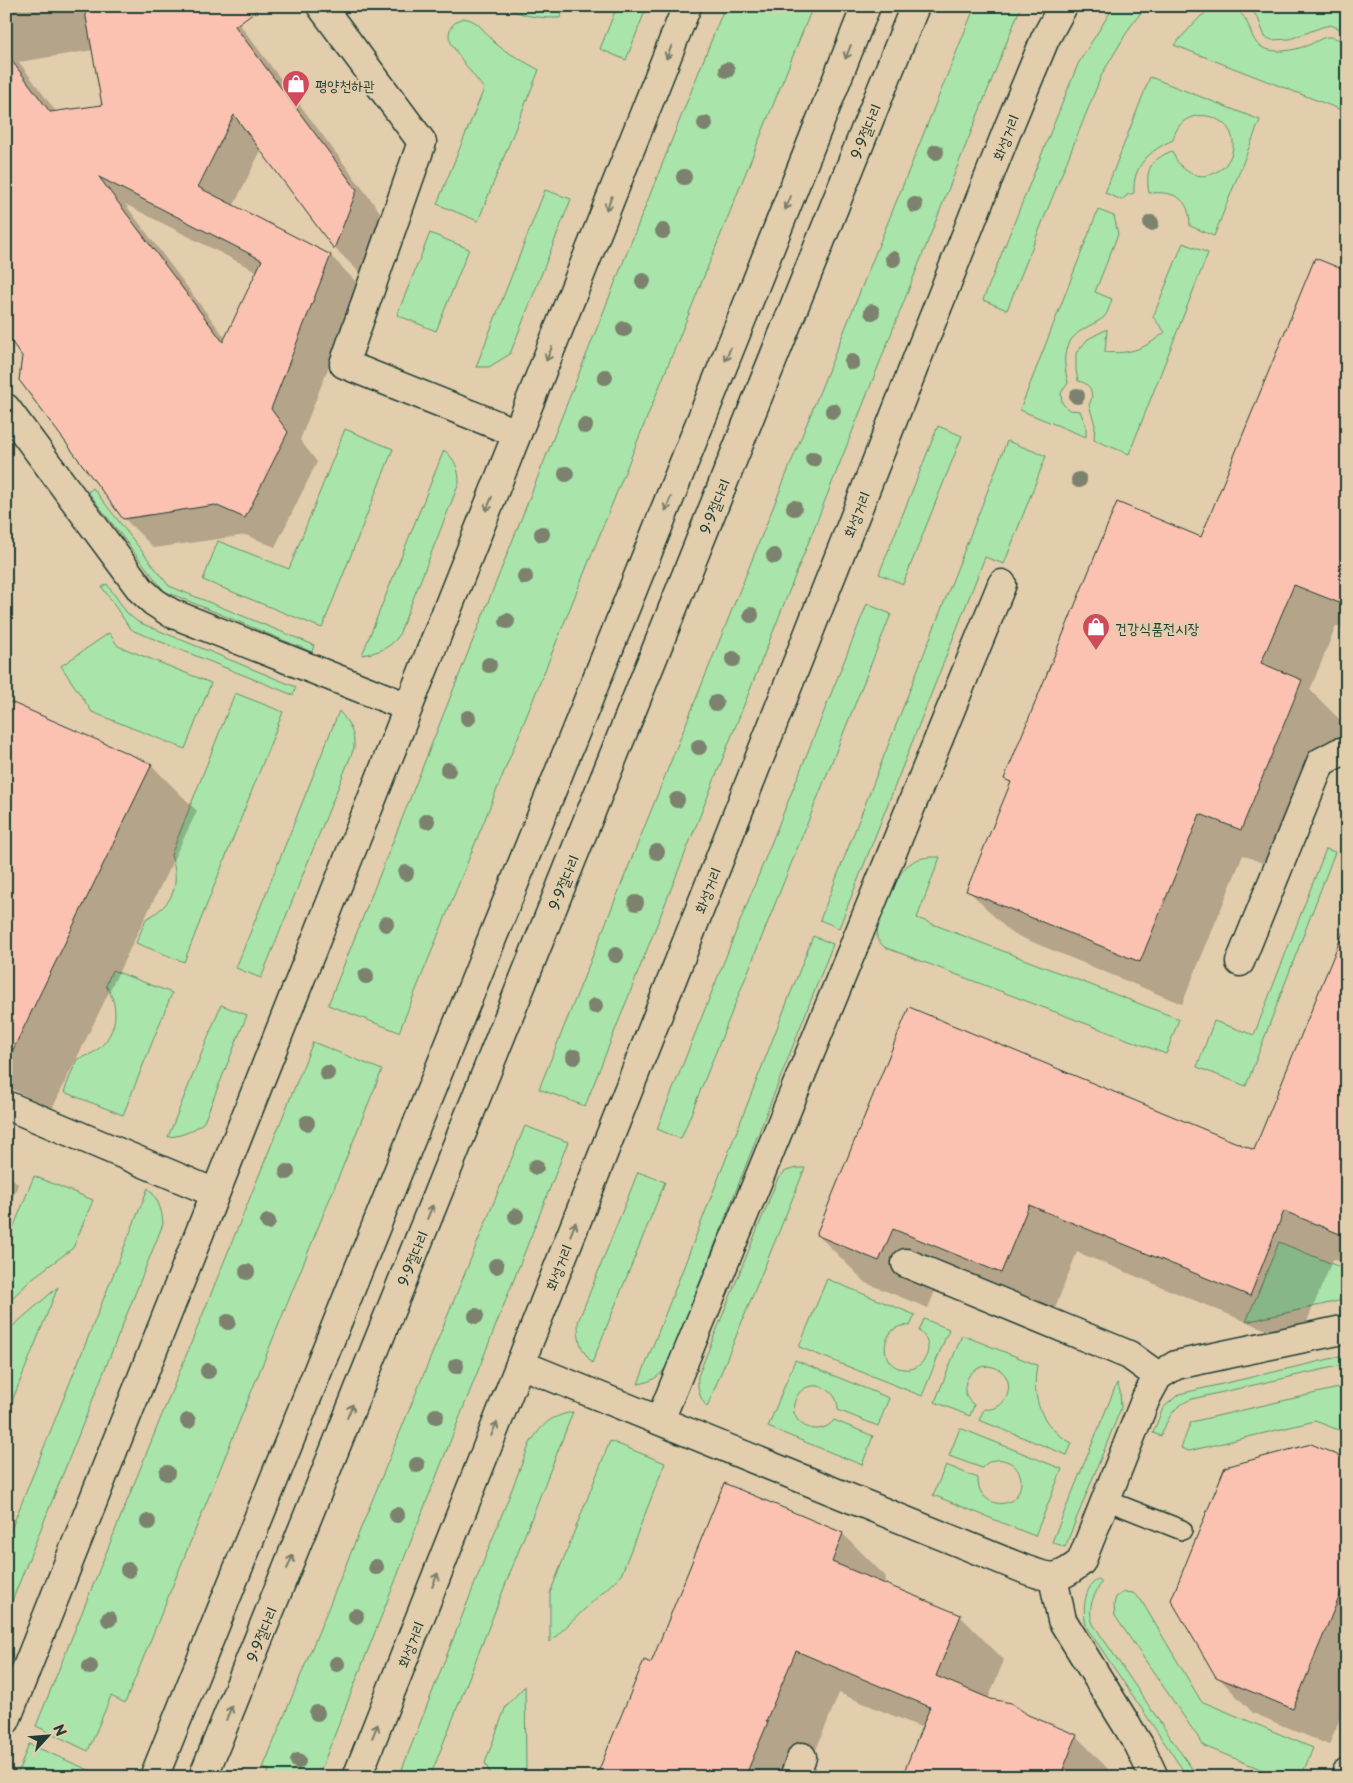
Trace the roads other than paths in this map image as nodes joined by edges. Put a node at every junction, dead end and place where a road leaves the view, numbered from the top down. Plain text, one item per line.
1 (321, 6) edge
2 (687, 6) edge
3 (866, 6) edge
4 (915, 6) edge
5 (1063, 6) edge
6 (6, 408) edge
7 (517, 433) junction
8 (1002, 584) dead end
9 (408, 707) junction
10 (1347, 753) edge
11 (1240, 962) dead end
12 (6, 1105) edge
13 (215, 1193) junction
14 (906, 1263) dead end
15 (1347, 1328) edge
16 (520, 1364) junction
17 (1158, 1376) junction
18 (660, 1420) junction
19 (1106, 1500) junction
20 (1182, 1530) dead end
21 (1053, 1578) junction
22 (6, 1720) edge
23 (207, 1767) edge
24 (1347, 1772) edge
25 (154, 1777) edge
26 (357, 1777) edge
27 (1154, 1777) edge
28 (1345, 1777) edge

1 - 7 main road
2 -> 7 main road
3 -> 25 main road
23 -> 4 main road, 9·9절다리
16 -> 5 main road, 화성거리
6 - 9 main road
7 -> 9 main road
8 - 18 main road
9 - 13 main road
10 - 11 main road
12 - 13 main road
13 - 22 main road
14 - 17 main road
15 - 17 main road
16 - 18 main road
26 -> 16 main road, 화성거리
17 - 19 main road
18 - 21 main road
19 - 20 lane
19 - 21 main road
21 - 27 main road
24 - 28 main road

